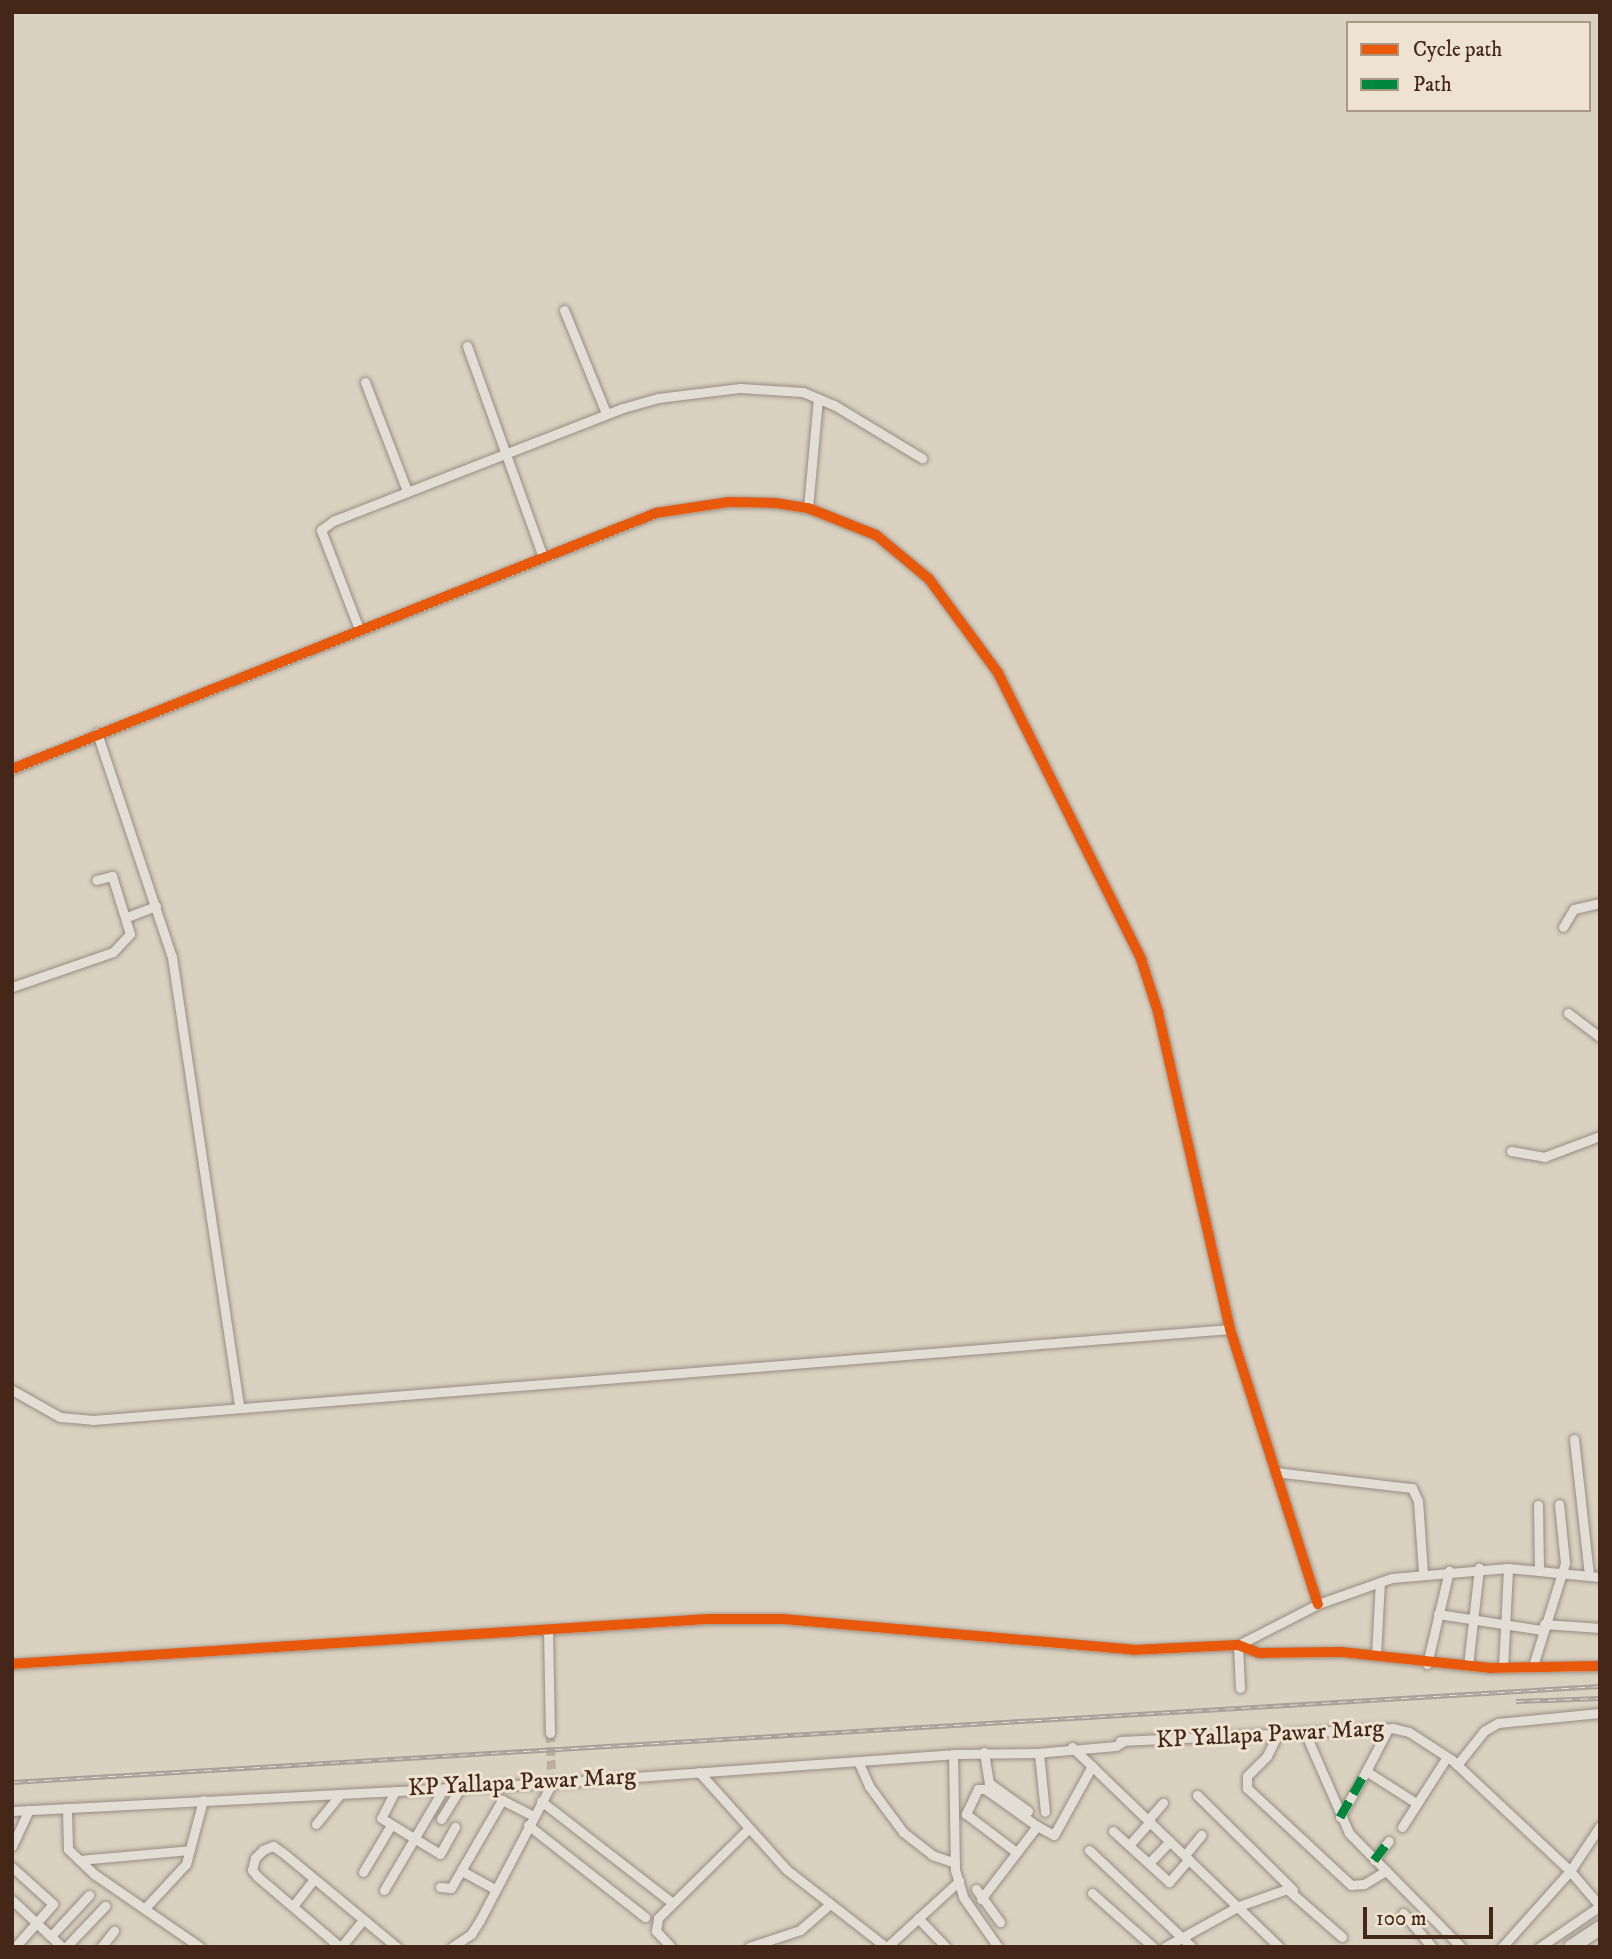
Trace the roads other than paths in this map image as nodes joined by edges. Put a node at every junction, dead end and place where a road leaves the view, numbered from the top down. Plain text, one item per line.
1 (564, 310) dead end
2 (467, 346) dead end
3 (365, 382) dead end
4 (818, 398) junction
5 (607, 413) junction
6 (506, 452) junction
7 (922, 457) dead end
8 (407, 491) junction
9 (808, 508) junction
10 (544, 556) junction
11 (359, 629) junction
12 (97, 733) junction
13 (12, 769) edge
14 (96, 880) dead end
15 (1600, 903) edge
16 (156, 906) junction
17 (127, 917) junction
18 (1563, 927) dead end
19 (12, 987) edge
20 (1568, 1013) dead end
21 (1600, 1037) edge
22 (1600, 1136) edge
23 (1511, 1151) dead end
24 (1230, 1329) junction
25 (12, 1390) edge
26 (239, 1406) junction
27 (1574, 1439) dead end
28 (1275, 1472) junction
29 (1559, 1504) dead end
30 (1538, 1506) dead end
31 (1479, 1568) junction
32 (1508, 1568) junction
33 (1539, 1568) junction
34 (1449, 1571) junction
35 (1563, 1571) junction
36 (1423, 1572) junction
37 (1595, 1576) edge
38 (1380, 1582) junction
39 (1318, 1604) junction
40 (1438, 1614) junction
41 (1472, 1622) junction
42 (1504, 1624) junction
43 (1542, 1627) junction
44 (1600, 1628) edge
45 (548, 1629) junction
46 (1238, 1645) junction
47 (1376, 1655) junction
48 (12, 1664) edge
49 (1427, 1664) junction
50 (1468, 1666) junction
51 (1533, 1666) junction
52 (1600, 1666) edge
53 (1503, 1668) junction
54 (1240, 1688) dead end
55 (1600, 1713) edge
56 (1388, 1729) junction
57 (550, 1733) tunnel mouth
58 (1306, 1735) junction
59 (1277, 1736) junction
60 (1073, 1748) junction
61 (984, 1752) junction
62 (1035, 1752) junction
63 (953, 1754) junction
64 (1447, 1757) junction
65 (858, 1761) junction
66 (1457, 1765) junction
67 (1092, 1766) junction
68 (1366, 1771) junction
69 (699, 1772) junction
70 (552, 1783) junction
71 (444, 1788) junction
72 (460, 1788) junction
73 (395, 1791) junction
74 (340, 1794) junction
75 (1197, 1795) dead end
76 (203, 1800) junction
77 (541, 1801) junction
78 (1163, 1803) dead end
79 (1416, 1803) junction
80 (67, 1808) junction
81 (29, 1810) junction
82 (12, 1811) edge
83 (1028, 1811) dead end
84 (1045, 1812) dead end
85 (1340, 1817) junction
86 (441, 1819) dead end
87 (531, 1821) junction
88 (1149, 1821) junction
89 (316, 1824) dead end
90 (391, 1825) junction
91 (1037, 1826) junction
92 (1600, 1826) edge
93 (455, 1827) dead end
94 (1402, 1827) dead end
95 (747, 1830) junction
96 (1113, 1831) dead end
97 (1201, 1835) dead end
98 (414, 1839) junction
99 (1170, 1841) junction
100 (1389, 1841) dead end
101 (1129, 1845) junction
102 (12, 1846) edge
103 (190, 1850) junction
104 (1089, 1850) dead end
105 (1016, 1852) junction
106 (1187, 1857) junction
107 (79, 1860) junction
108 (1374, 1860) junction
109 (955, 1863) junction
110 (1149, 1863) junction
111 (12, 1867) edge
112 (462, 1871) junction
113 (1386, 1871) junction
114 (1570, 1871) junction
115 (363, 1872) dead end
116 (314, 1879) junction
117 (958, 1881) junction
118 (440, 1887) dead end
119 (384, 1889) dead end
120 (495, 1889) junction
121 (976, 1889) dead end
122 (1092, 1893) dead end
123 (1296, 1894) junction
124 (89, 1895) dead end
125 (981, 1899) junction
126 (12, 1900) edge
127 (671, 1902) junction
128 (829, 1905) junction
129 (105, 1906) dead end
130 (293, 1906) junction
131 (1238, 1906) junction
132 (1600, 1906) edge
133 (146, 1907) junction
134 (1403, 1913) dead end
135 (645, 1917) dead end
136 (918, 1918) junction
137 (363, 1920) junction
138 (1000, 1922) dead end
139 (36, 1923) junction
140 (1600, 1928) edge
141 (114, 1931) dead end
142 (1181, 1936) junction
143 (51, 1937) junction
144 (1342, 1937) dead end
145 (190, 1938) junction
146 (15, 1942) edge
147 (64, 1947) edge
148 (101, 1947) edge
149 (181, 1947) edge
150 (200, 1947) edge
151 (340, 1947) edge
152 (397, 1947) edge
153 (452, 1947) edge
154 (671, 1947) edge
155 (749, 1947) edge
156 (886, 1947) edge
157 (946, 1947) edge
158 (998, 1947) edge
159 (1153, 1947) edge
160 (1165, 1947) edge
161 (1192, 1947) edge
162 (1279, 1947) edge
163 (1432, 1947) edge
164 (1461, 1947) edge
165 (1502, 1947) edge
166 (1540, 1947) edge
167 (1571, 1947) edge

1 - 5 street
2 - 6 street
3 - 8 street
4 - 5 street
4 - 7 street
4 - 9 street
5 - 6 street
6 - 8 street
6 - 10 street
8 - 11 street
9 - 10 street
9 - 24 street
10 - 11 street
11 - 12 street
12 - 13 street
12 - 16 street
14 - 17 street
15 - 18 street
16 - 17 street
16 - 26 street
17 - 19 street
20 - 21 street
22 - 23 street
24 - 26 street
24 - 28 street
25 - 26 street
27 - 37 street
28 - 36 street
28 - 39 street
29 - 35 street
30 - 33 street
31 - 32 street
31 - 34 street
31 - 41 street
32 - 33 street
32 - 42 street
33 - 35 street
34 - 36 street
34 - 40 street
35 - 37 street
35 - 43 street
36 - 38 street
38 - 39 street
38 - 47 street
39 - 46 street
40 - 41 street
40 - 49 street
41 - 42 street
41 - 50 street
42 - 43 street
42 - 53 street
43 - 44 street
43 - 51 street
45 - 46 street
45 - 48 street
45 - 57 street
46 - 47 street
46 - 54 street
47 - 49 street
49 - 50 street
50 - 53 street
51 - 52 street
51 - 53 street
55 - 66 street
56 - 58 street, KP Yallapa Pawar Marg
56 - 64 street, KP Yallapa Pawar Marg
56 - 68 street
58 - 59 street, KP Yallapa Pawar Marg
58 - 85 street
59 - 60 street, KP Yallapa Pawar Marg
59 - 113 street
60 - 62 street, KP Yallapa Pawar Marg
60 - 67 street
61 - 62 street, KP Yallapa Pawar Marg
61 - 63 street, KP Yallapa Pawar Marg
61 - 83 street
62 - 84 street
63 - 65 street, KP Yallapa Pawar Marg
63 - 109 street
64 - 66 street, KP Yallapa Pawar Marg
64 - 79 street
65 - 69 street, KP Yallapa Pawar Marg
65 - 109 street
66 - 114 street, KP Yallapa Pawar Marg
67 - 88 street
67 - 91 street
68 - 79 street
68 - 85 street
69 - 70 street, KP Yallapa Pawar Marg
69 - 95 street
70 - 72 street, KP Yallapa Pawar Marg
70 - 77 street
71 - 72 street, KP Yallapa Pawar Marg
71 - 73 street, KP Yallapa Pawar Marg
71 - 98 street
72 - 86 street
73 - 74 street, KP Yallapa Pawar Marg
73 - 90 street
74 - 76 street, KP Yallapa Pawar Marg
74 - 89 street
75 - 123 street
76 - 80 street, KP Yallapa Pawar Marg
76 - 103 street
77 - 87 street
77 - 127 street
78 - 88 street
79 - 94 street
80 - 81 street, KP Yallapa Pawar Marg
80 - 107 street
81 - 82 street, KP Yallapa Pawar Marg
81 - 102 street
85 - 108 street
87 - 112 street
87 - 120 street
87 - 135 street
88 - 99 street
88 - 101 street
90 - 98 street
90 - 115 street
91 - 105 street
91 - 105 street
92 - 114 street
93 - 98 street
95 - 127 street
95 - 128 street
96 - 101 street
97 - 106 street
98 - 119 street
99 - 106 street
99 - 110 street
100 - 108 street
101 - 110 street
103 - 107 street
103 - 133 street
104 - 142 street
105 - 125 street
106 - 110 street
106 - 131 street
107 - 133 street
108 - 113 street
109 - 117 street
111 - 139 street
112 - 118 street
112 - 120 street
113 - 164 street
114 - 132 street, KP Yallapa Pawar Marg
114 - 165 street
116 - 130 street
116 - 130 street
116 - 137 street
117 - 136 street
117 - 158 street
120 - 153 street
121 - 125 street
122 - 159 street
123 - 131 street
123 - 144 street
124 - 143 street
125 - 138 street
126 - 139 street
127 - 154 street
128 - 155 street
128 - 156 street
129 - 147 street
130 - 151 street
131 - 142 street
131 - 162 street
132 - 166 street
133 - 145 street
134 - 163 street
136 - 156 street
136 - 157 street
137 - 151 street
137 - 152 street
139 - 143 street
139 - 146 street
140 - 167 highway
141 - 148 street
142 - 160 street
142 - 161 street
143 - 147 street
145 - 149 street
145 - 150 street

